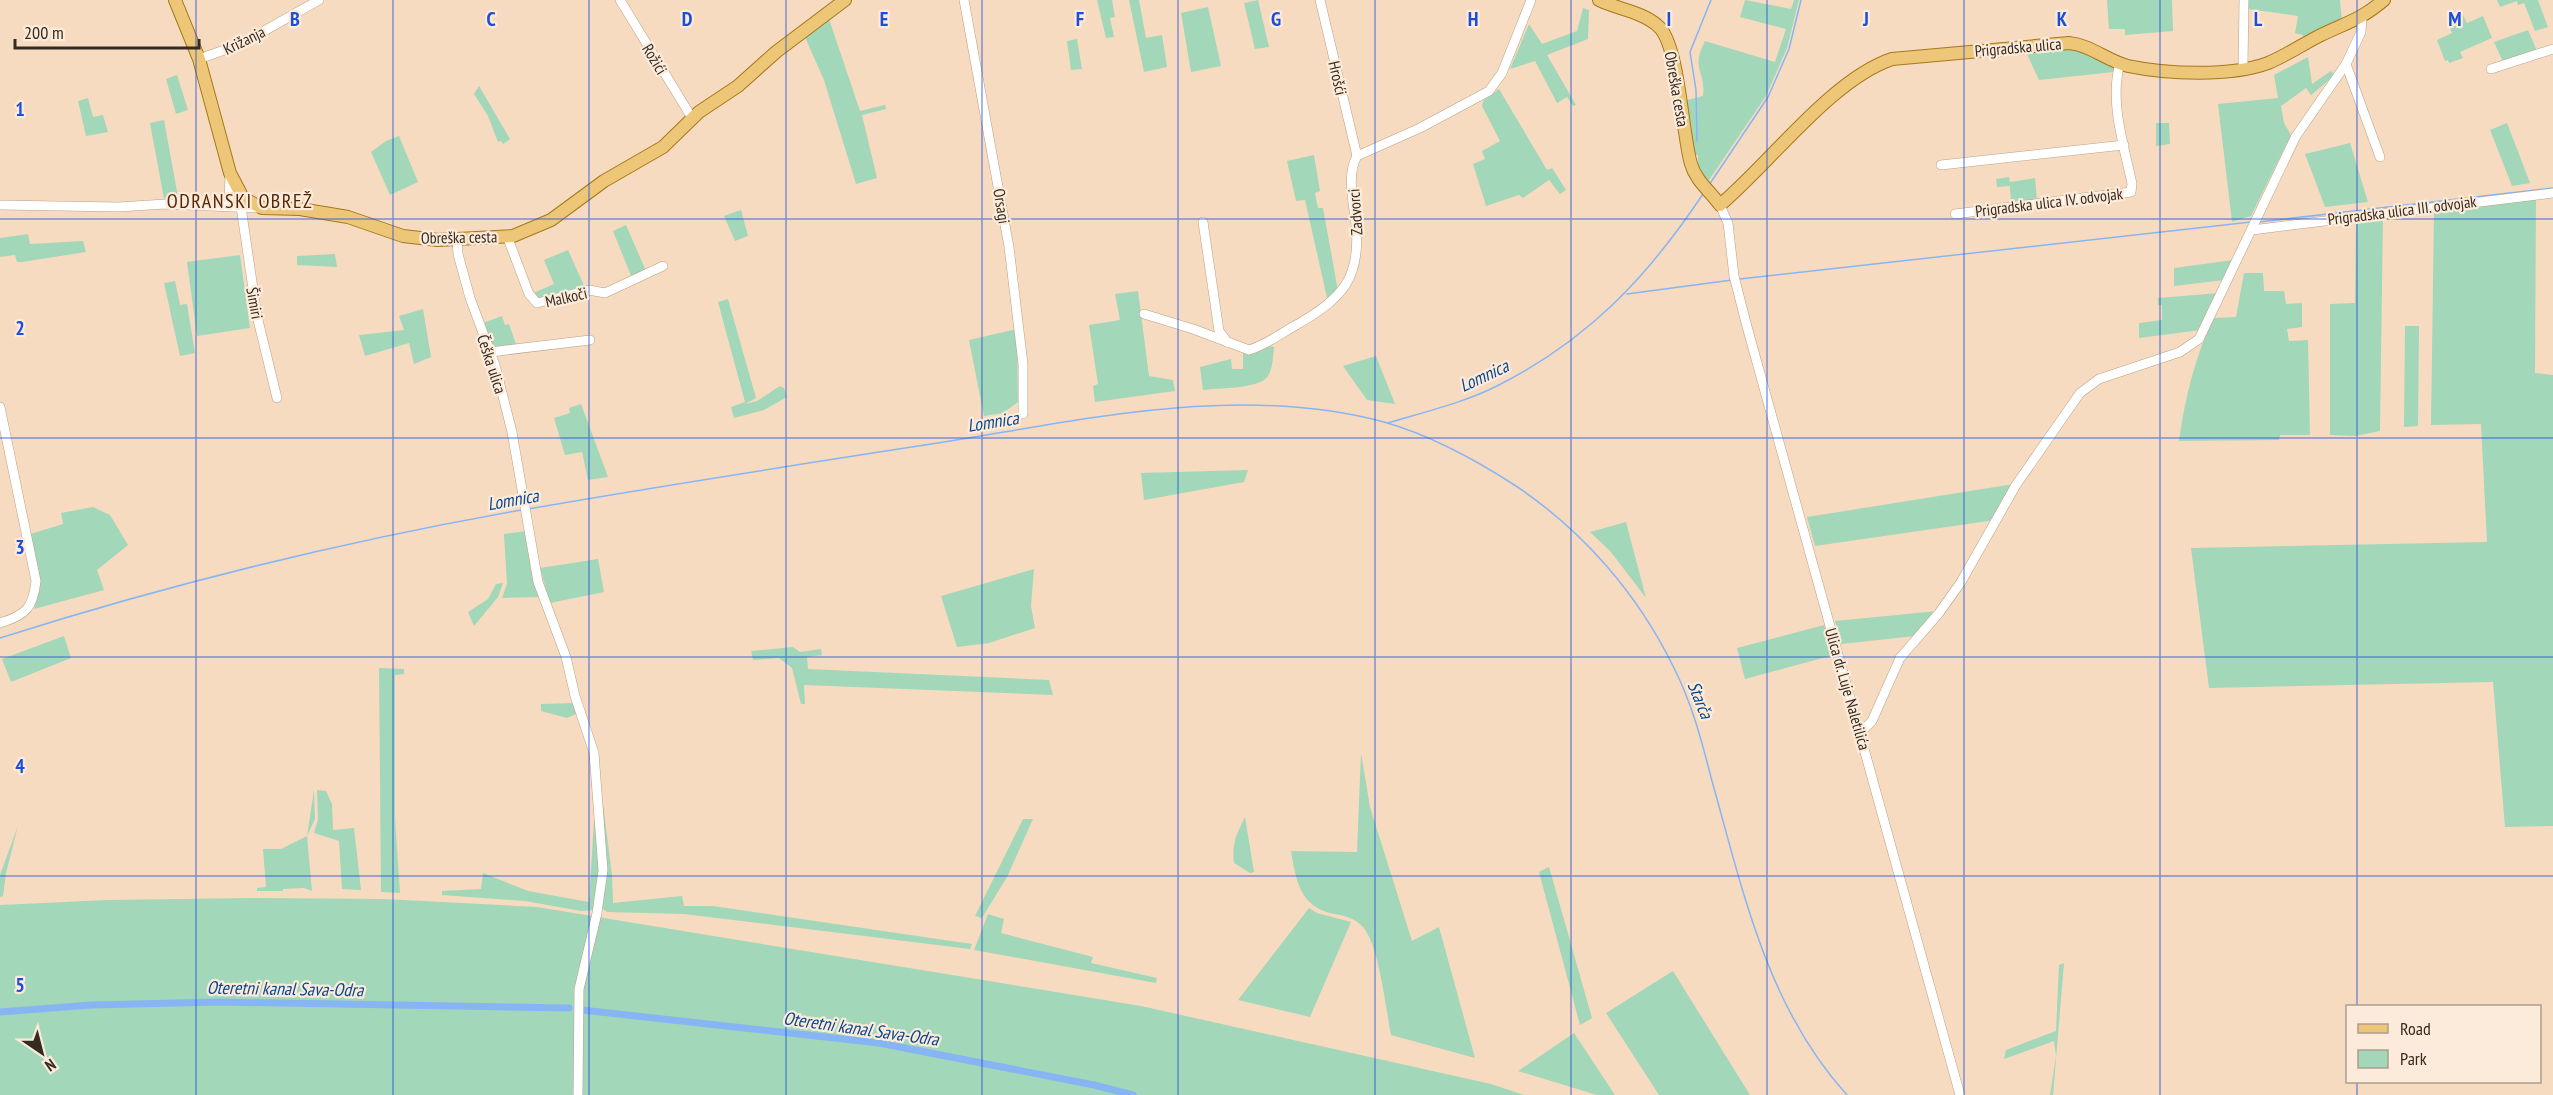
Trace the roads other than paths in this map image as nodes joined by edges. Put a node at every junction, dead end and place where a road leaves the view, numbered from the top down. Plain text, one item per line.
1 (175, 0) edge
2 (319, 0) edge
3 (620, 0) edge
4 (845, 0) edge
5 (964, 0) edge
6 (1320, 0) edge
7 (1531, 0) edge
8 (1599, 0) edge
9 (2244, 0) edge
10 (2384, 0) edge
11 (2375, 4) edge
12 (2362, 18) junction
13 (2553, 49) edge
14 (200, 59) junction
15 (2120, 63) junction
16 (2346, 64) junction
17 (2242, 68) junction
18 (2491, 69) dead end
19 (692, 118) junction
20 (2124, 145) junction
21 (1357, 156) junction
22 (2379, 157) dead end
23 (1941, 165) dead end
24 (230, 173) junction
25 (2553, 193) edge
26 (1720, 205) junction
27 (0, 206) edge
28 (229, 206) junction
29 (241, 207) junction
30 (262, 208) junction
31 (1955, 214) dead end
32 (1203, 222) dead end
33 (2253, 224) junction
34 (507, 236) junction
35 (457, 240) junction
36 (663, 266) dead end
37 (1143, 314) dead end
38 (591, 340) dead end
39 (1228, 343) junction
40 (490, 352) junction
41 (277, 398) dead end
42 (0, 407) edge
43 (1023, 414) dead end
44 (0, 622) edge
45 (1860, 733) junction
46 (578, 1095) edge
47 (1960, 1095) edge

1 - 14 main road
2 - 14 street, Križanja
3 - 19 street, Rožići
4 - 19 main road, Obreška cesta
5 - 43 street, Orsagi
6 - 21 street, Hrošći
7 - 21 street
8 - 26 main road, Obreška cesta
9 - 17 street
10 - 11 main road, Prigradska ulica
11 - 12 main road, Prigradska ulica
12 - 16 street
12 - 17 main road, Prigradska ulica
13 - 18 street
14 - 24 main road
15 - 17 main road, Prigradska ulica
15 - 20 street, Prigradska ulica IV. odvojak
15 - 26 main road, Prigradska ulica
16 - 22 street
16 - 33 street
19 - 34 main road, Obreška cesta
20 - 23 street
20 - 31 street, Prigradska ulica IV. odvojak
21 - 39 street, Zadvorci
24 - 28 street
24 - 30 main road
25 - 33 street, Prigradska ulica III. odvojak
26 - 45 street, Ulica dr. Luje Naletilića
27 - 28 street, Obreška cesta
28 - 29 street, Obreška cesta
29 - 30 street, Obreška cesta
29 - 41 street, Šimiri
30 - 35 main road, Obreška cesta
32 - 39 street
33 - 45 street
34 - 35 main road, Obreška cesta
34 - 36 street, Malkoči
35 - 40 street, Češka ulica
37 - 39 street, Zadvorci
38 - 40 street
40 - 46 street, Češka ulica
42 - 44 street
45 - 47 street, Ulica dr. Luje Naletilića

